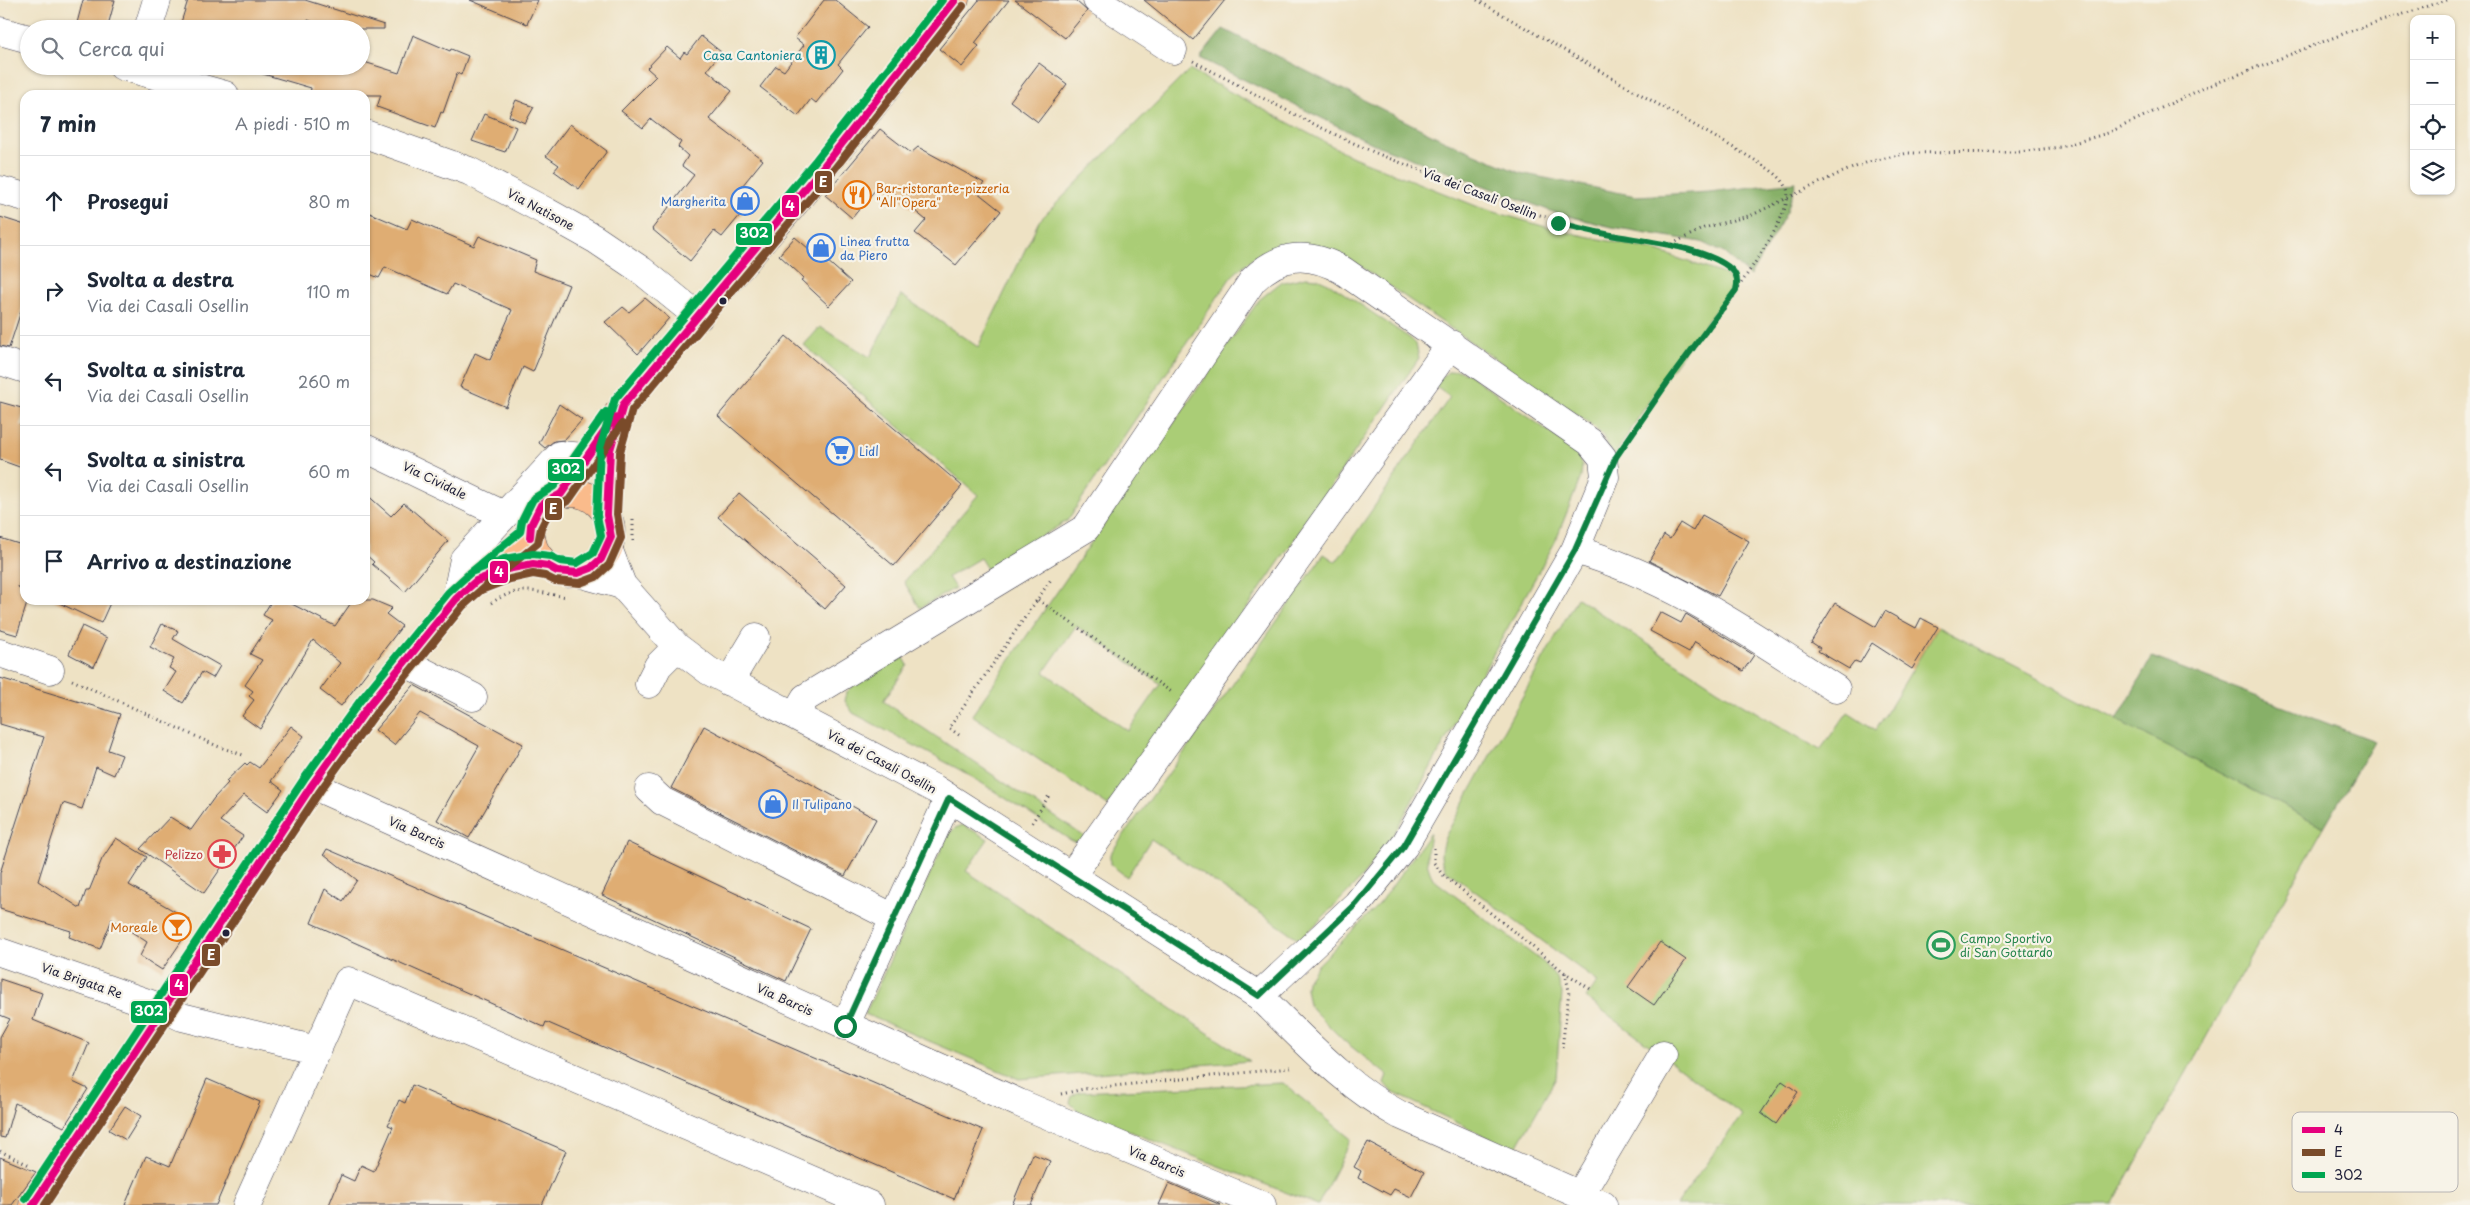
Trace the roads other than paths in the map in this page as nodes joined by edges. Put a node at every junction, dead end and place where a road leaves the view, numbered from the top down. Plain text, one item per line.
1 (157, 0) edge
2 (955, 0) edge
3 (1097, 0) edge
4 (151, 20) edge
5 (0, 31) edge
6 (20, 37) edge
7 (1173, 50) dead end
8 (156, 75) edge
9 (209, 90) edge
10 (370, 136) edge
11 (0, 190) edge
12 (20, 196) edge
13 (699, 317) junction
14 (1451, 344) junction
15 (0, 361) edge
16 (20, 367) edge
17 (624, 405) junction
18 (370, 450) edge
19 (585, 457) junction
20 (542, 498) junction
21 (504, 515) junction
22 (620, 515) junction
23 (530, 537) junction
24 (620, 547) junction
25 (1575, 550) junction
26 (548, 566) junction
27 (476, 581) junction
28 (576, 585) junction
29 (622, 585) junction
30 (456, 599) junction
31 (756, 637) dead end
32 (677, 647) junction
33 (0, 653) edge
34 (404, 662) junction
35 (50, 670) road end
36 (729, 682) junction
37 (649, 684) dead end
38 (1836, 688) dead end
39 (472, 697) dead end
40 (795, 715) junction
41 (312, 785) junction
42 (649, 789) dead end
43 (949, 798) junction
44 (1071, 876) junction
45 (894, 918) junction
46 (0, 952) edge
47 (1259, 996) junction
48 (164, 1009) junction
49 (845, 1026) junction
50 (317, 1050) junction
51 (1663, 1055) dead end
52 (1591, 1200) edge
53 (34, 1205) edge
54 (248, 1205) edge
55 (870, 1205) edge
56 (1262, 1205) edge

1 - 4 street
2 - 13 main road
3 - 7 street
5 - 6 street
8 - 9 street
10 - 13 street, Via Natisone
11 - 12 street
13 - 17 main road
14 - 25 street
14 - 40 street
14 - 44 street
15 - 16 street
17 - 19 main road
17 - 22 main road
18 - 21 street, Via Cividale
19 - 20 main road
19 - 20 street
20 - 21 street
20 - 22 main road
20 - 23 main road
21 - 30 street
22 - 24 main road
23 - 26 main road
23 - 27 main road
24 - 28 main road
24 - 29 street, Via dei Casali Osellin
25 - 38 street
25 - 47 street
26 - 27 main road
26 - 28 main road
27 - 30 main road
28 - 29 street, Via dei Casali Osellin
29 - 32 street, Via dei Casali Osellin
30 - 34 main road
31 - 36 street
32 - 36 street, Via dei Casali Osellin
32 - 37 street
33 - 35 street
34 - 39 street
34 - 41 main road
36 - 40 street, Via dei Casali Osellin
40 - 43 street, Via dei Casali Osellin
41 - 48 main road
41 - 49 street, Via Barcis
42 - 45 street
43 - 44 street, Via dei Casali Osellin
43 - 45 street
44 - 47 street, Via dei Casali Osellin
45 - 49 street
46 - 48 street, Via Brigata Re
47 - 52 street, Via dei Casali Osellin
48 - 50 street, Via Brigata Re
48 - 53 main road
49 - 56 street, Via Barcis
50 - 54 street
50 - 55 street
51 - 52 street

